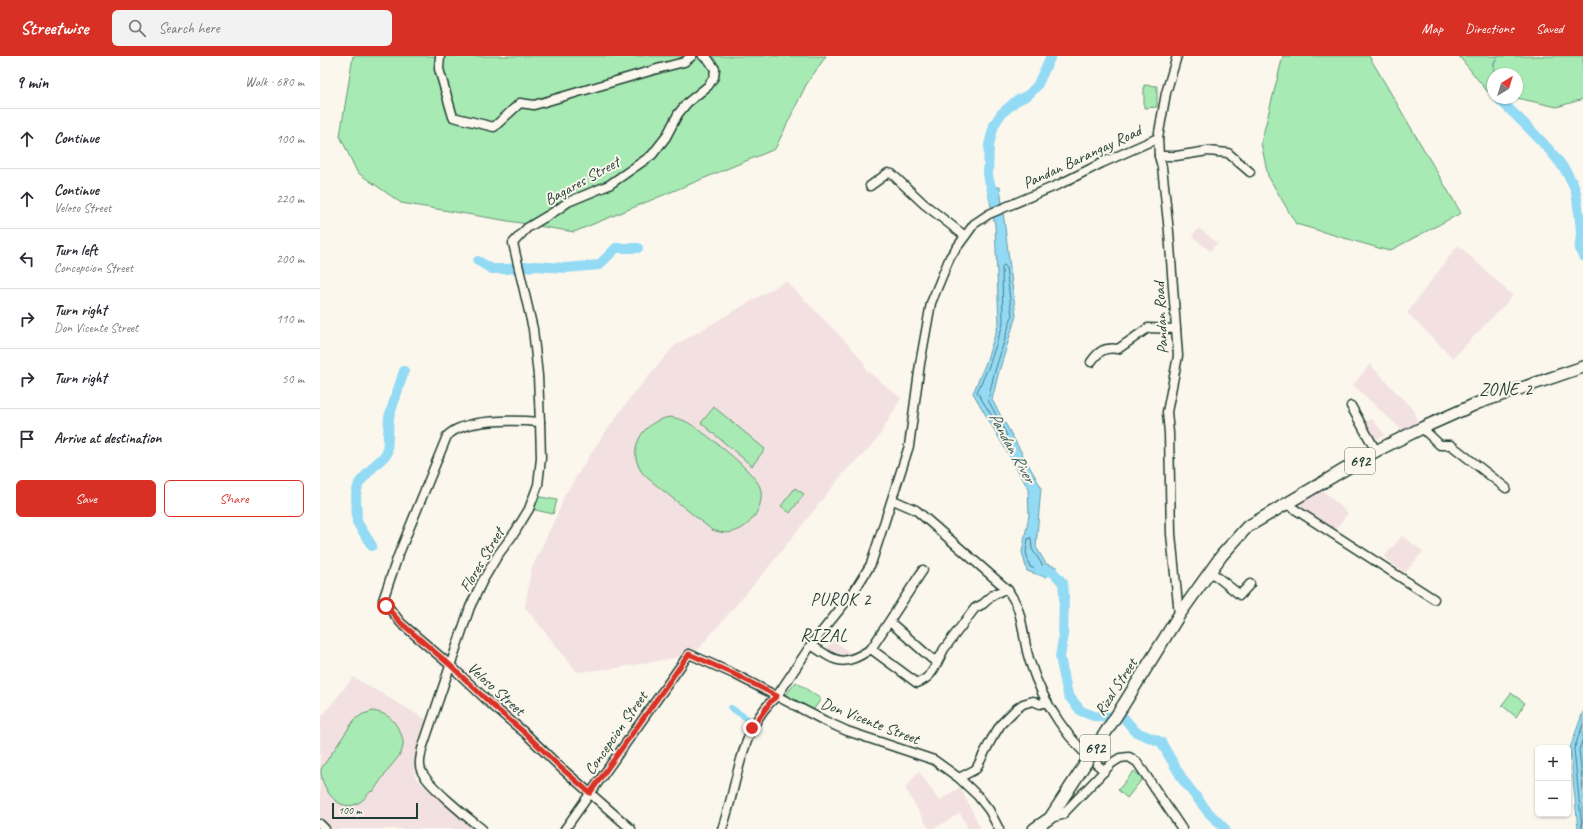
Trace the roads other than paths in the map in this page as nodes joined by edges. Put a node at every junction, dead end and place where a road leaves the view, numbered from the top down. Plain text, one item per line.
1 (440, 56) edge
2 (692, 56) edge
3 (703, 56) edge
4 (1177, 56) edge
5 (1158, 138) junction
6 (1159, 156) junction
7 (1250, 172) dead end
8 (870, 186) dead end
9 (965, 236) junction
10 (522, 279) joint
11 (1176, 329) junction
12 (1091, 362) dead end
13 (1583, 367) edge
14 (1351, 406) dead end
15 (540, 422) junction
16 (1422, 428) junction
17 (1376, 451) junction
18 (1506, 488) dead end
19 (892, 500) junction
20 (1285, 503) junction
21 (923, 570) dead end
22 (1211, 572) junction
23 (1250, 584) dead end
24 (1008, 590) junction
25 (1434, 599) dead end
26 (1178, 616) junction
27 (890, 622) junction
28 (811, 645) junction
29 (871, 649) junction
30 (689, 654) joint
31 (940, 657) junction
32 (450, 665) junction
33 (777, 696) junction
34 (1047, 702) junction
35 (1104, 771) junction
36 (959, 778) junction
37 (590, 793) junction
38 (320, 824) edge
39 (1043, 825) edge
40 (325, 829) edge
41 (482, 829) edge
42 (565, 829) edge
43 (631, 829) edge
44 (722, 829) edge
45 (999, 829) edge
46 (1182, 829) edge

1 - 2 street
3 - 10 street, Bagares Street
4 - 5 street, Pandan Barangay Road
5 - 6 street, Pandan Road
5 - 9 street, Pandan Barangay Road
6 - 7 street
6 - 11 street, Pandan Road
8 - 9 street
9 - 19 street, Pandan Barangay Road
10 - 15 street, Flores Street
11 - 12 street
11 - 26 street, Pandan Road
13 - 16 main road, 692
14 - 17 street
15 - 32 street, Flores Street
15 - 32 street, Veloso Street
16 - 17 main road, 692
16 - 18 street
17 - 20 main road, 692
19 - 24 street
19 - 28 street, Pandan Barangay Road
20 - 22 main road, 692
20 - 25 street
21 - 27 street
22 - 23 street
22 - 26 main road, 692
24 - 31 street
24 - 34 street
26 - 39 main road, Rizal Street / 692, bridge
27 - 29 street
27 - 31 street
28 - 29 street
28 - 33 street, Pandan Barangay Road
29 - 31 street
30 - 33 street, Don Vicente Street
30 - 37 street, Concepcion Street
32 - 37 street, Veloso Street
32 - 41 street, Flores Street
33 - 36 street, Don Vicente Street
33 - 44 street, Pandan Barangay Road
34 - 35 street
34 - 36 street
35 - 39 street
35 - 46 street
36 - 45 street, Don Vicente Street
37 - 42 street, Concepcion Street
37 - 43 street, Veloso Street
38 - 40 street

